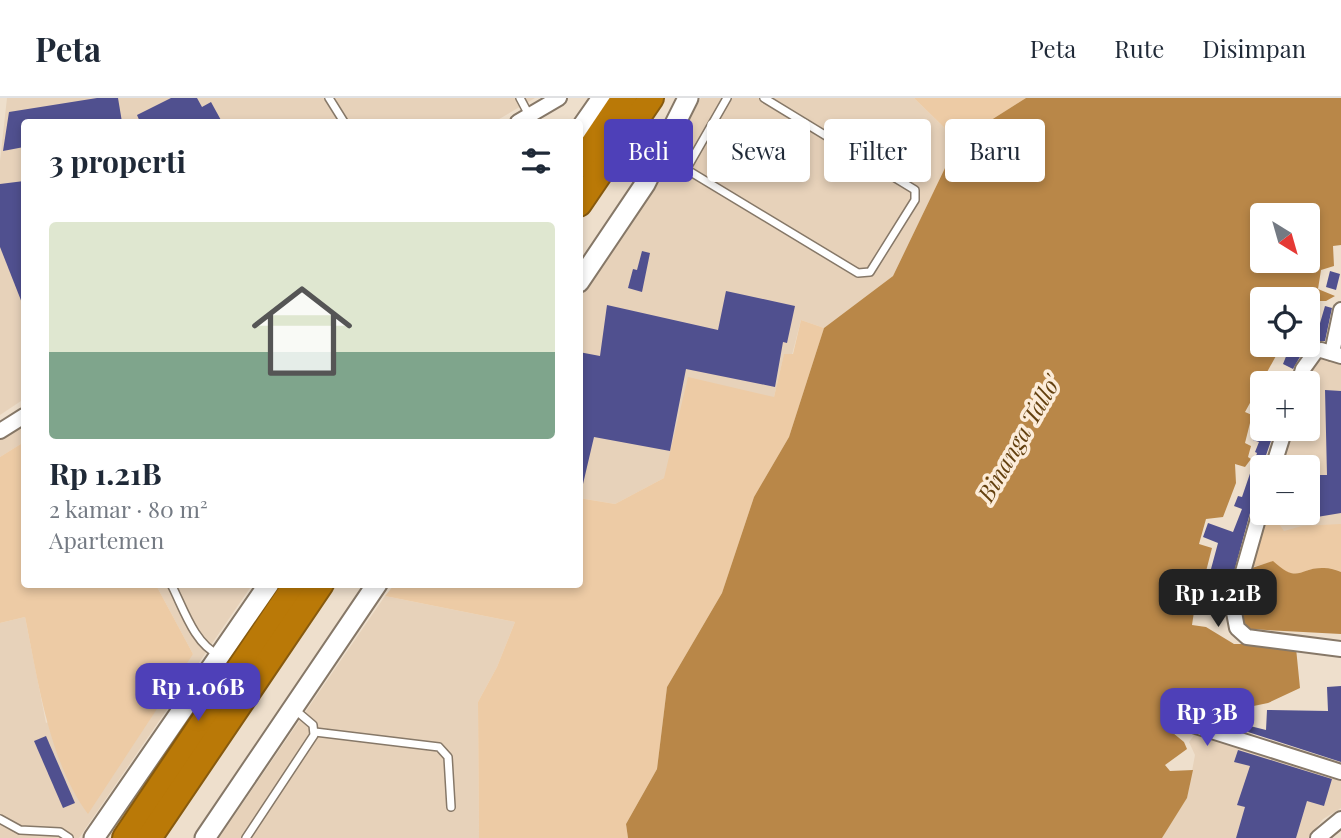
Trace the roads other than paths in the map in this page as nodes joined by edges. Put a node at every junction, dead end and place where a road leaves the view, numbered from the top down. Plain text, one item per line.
1 (329, 98) edge
2 (520, 98) edge
3 (559, 98) edge
4 (601, 98) edge
5 (625, 98) edge
6 (651, 98) edge
7 (688, 98) edge
8 (727, 98) edge
9 (764, 98) edge
10 (342, 119) edge
11 (524, 119) edge
12 (677, 119) edge
13 (583, 125) edge
14 (693, 158) edge
15 (583, 159) edge
16 (693, 172) edge
17 (646, 182) edge
18 (583, 198) edge
19 (583, 276) edge
20 (1341, 310) edge
21 (1336, 354) edge
22 (1302, 371) edge
23 (21, 418) edge
24 (0, 430) edge
25 (1256, 525) edge
26 (173, 588) edge
27 (266, 588) edge
28 (293, 588) edge
29 (318, 588) edge
30 (374, 588) edge
31 (1341, 649) edge
32 (220, 655) junction
33 (293, 708) junction
34 (1180, 721) dead end
35 (315, 732) junction
36 (1341, 772) edge
37 (451, 807) dead end
38 (0, 819) edge
39 (1341, 819) edge
40 (69, 838) edge
41 (94, 838) edge
42 (125, 838) edge
43 (149, 838) edge
44 (205, 838) edge
45 (246, 838) edge
46 (1318, 838) edge

1 - 10 lane
2 - 11 lane
3 - 11 street
4 - 13 street
5 - 15 highway
6 - 18 highway
7 - 12 street
8 - 14 lane
9 - 16 lane
17 - 19 street
20 - 21 street
21 - 22 street
23 - 24 street
25 - 31 street
26 - 32 lane
27 - 32 street
28 - 42 highway
29 - 43 highway
30 - 33 street
32 - 41 street
33 - 35 lane
33 - 44 street
34 - 36 street
35 - 37 lane
35 - 45 lane
38 - 40 lane
39 - 46 street

